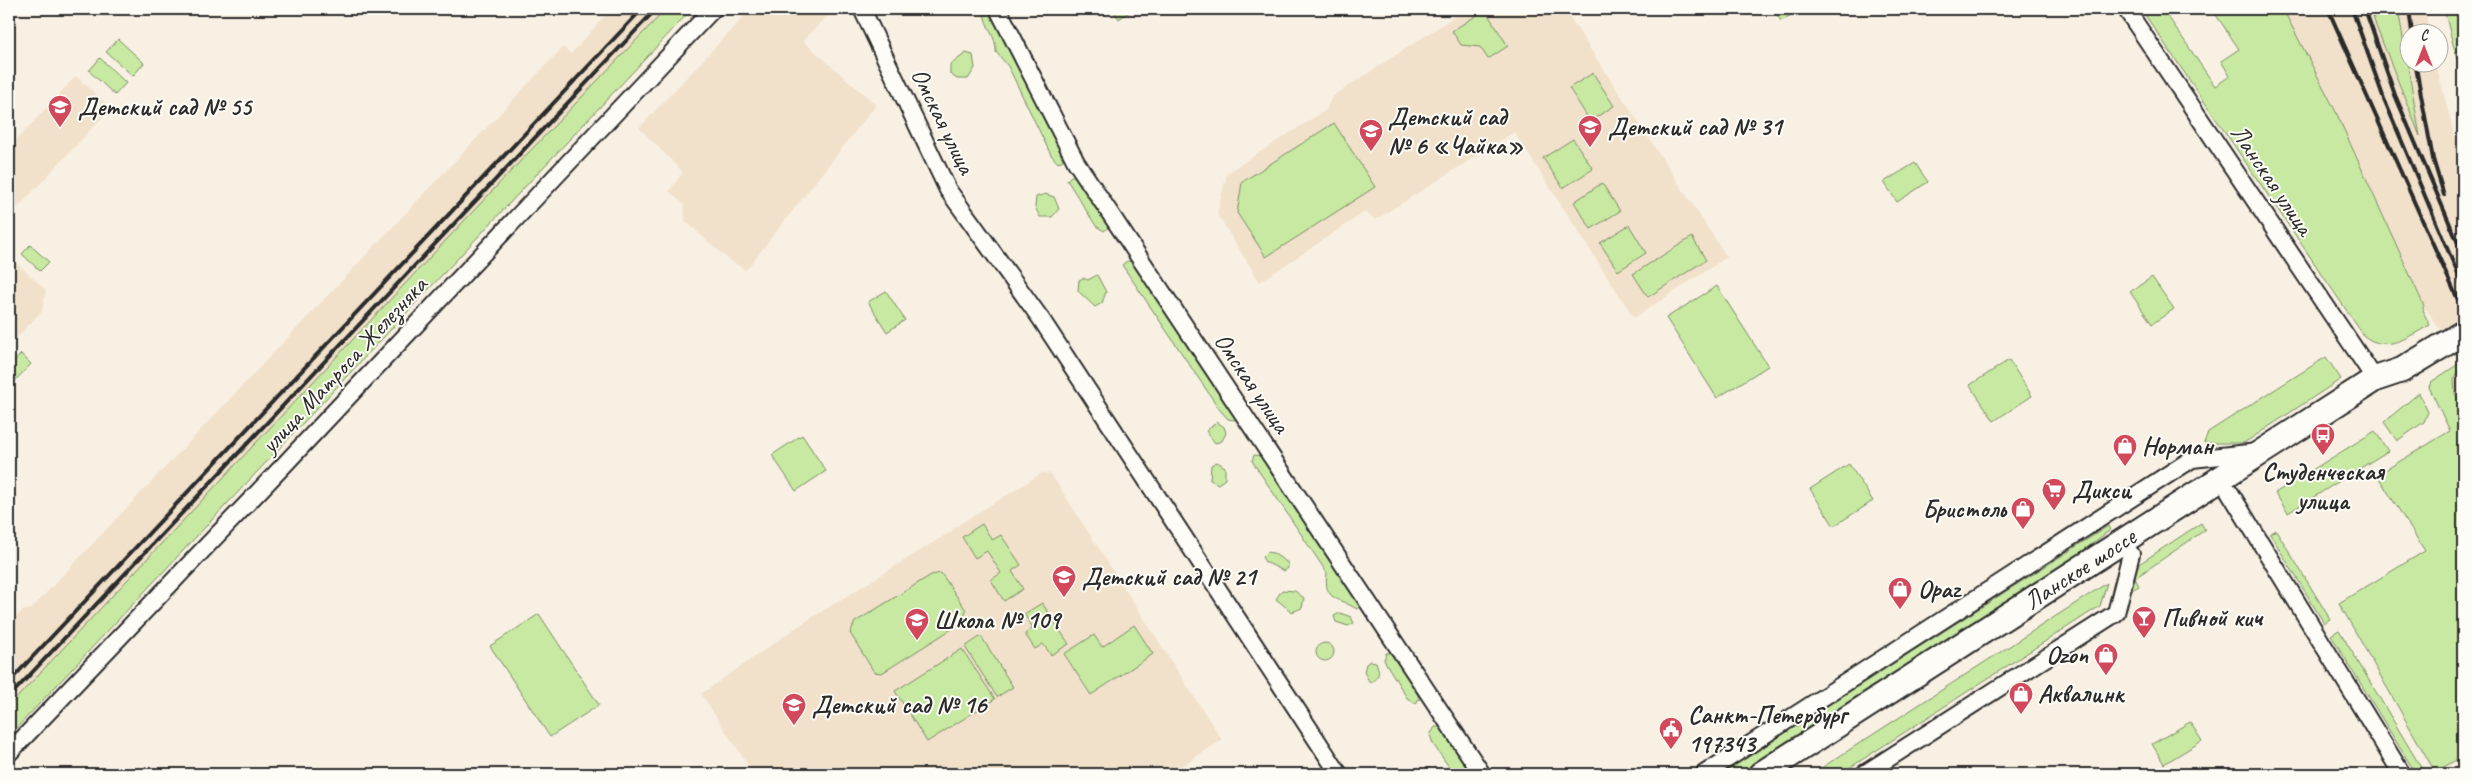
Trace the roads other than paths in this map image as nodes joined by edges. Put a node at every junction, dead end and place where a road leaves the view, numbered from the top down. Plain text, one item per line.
1 (713, 9) edge
2 (862, 9) edge
3 (998, 9) edge
4 (2126, 9) edge
5 (2463, 332) edge
6 (2402, 370) junction
7 (2375, 379) junction
8 (2262, 452) junction
9 (2229, 491) junction
10 (2131, 554) junction
11 (9, 753) edge
12 (1338, 774) edge
13 (1482, 774) edge
14 (1704, 774) edge
15 (1761, 774) edge
16 (1791, 774) edge
17 (1864, 774) edge
18 (2402, 774) edge

1 - 11 street, улица Матроса Железняка
2 - 12 street, Омская улица
3 - 13 street, Омская улица
4 - 7 street, Ланская улица
5 - 6 main road, Ланское шоссе
6 - 7 main road, Ланское шоссе
6 - 9 main road, Ланское шоссе
7 - 8 main road, Ланское шоссе
8 - 14 street
8 - 15 main road, Ланское шоссе
9 - 10 main road, Ланское шоссе
9 - 18 street
10 - 16 main road, Ланское шоссе
10 - 17 street

